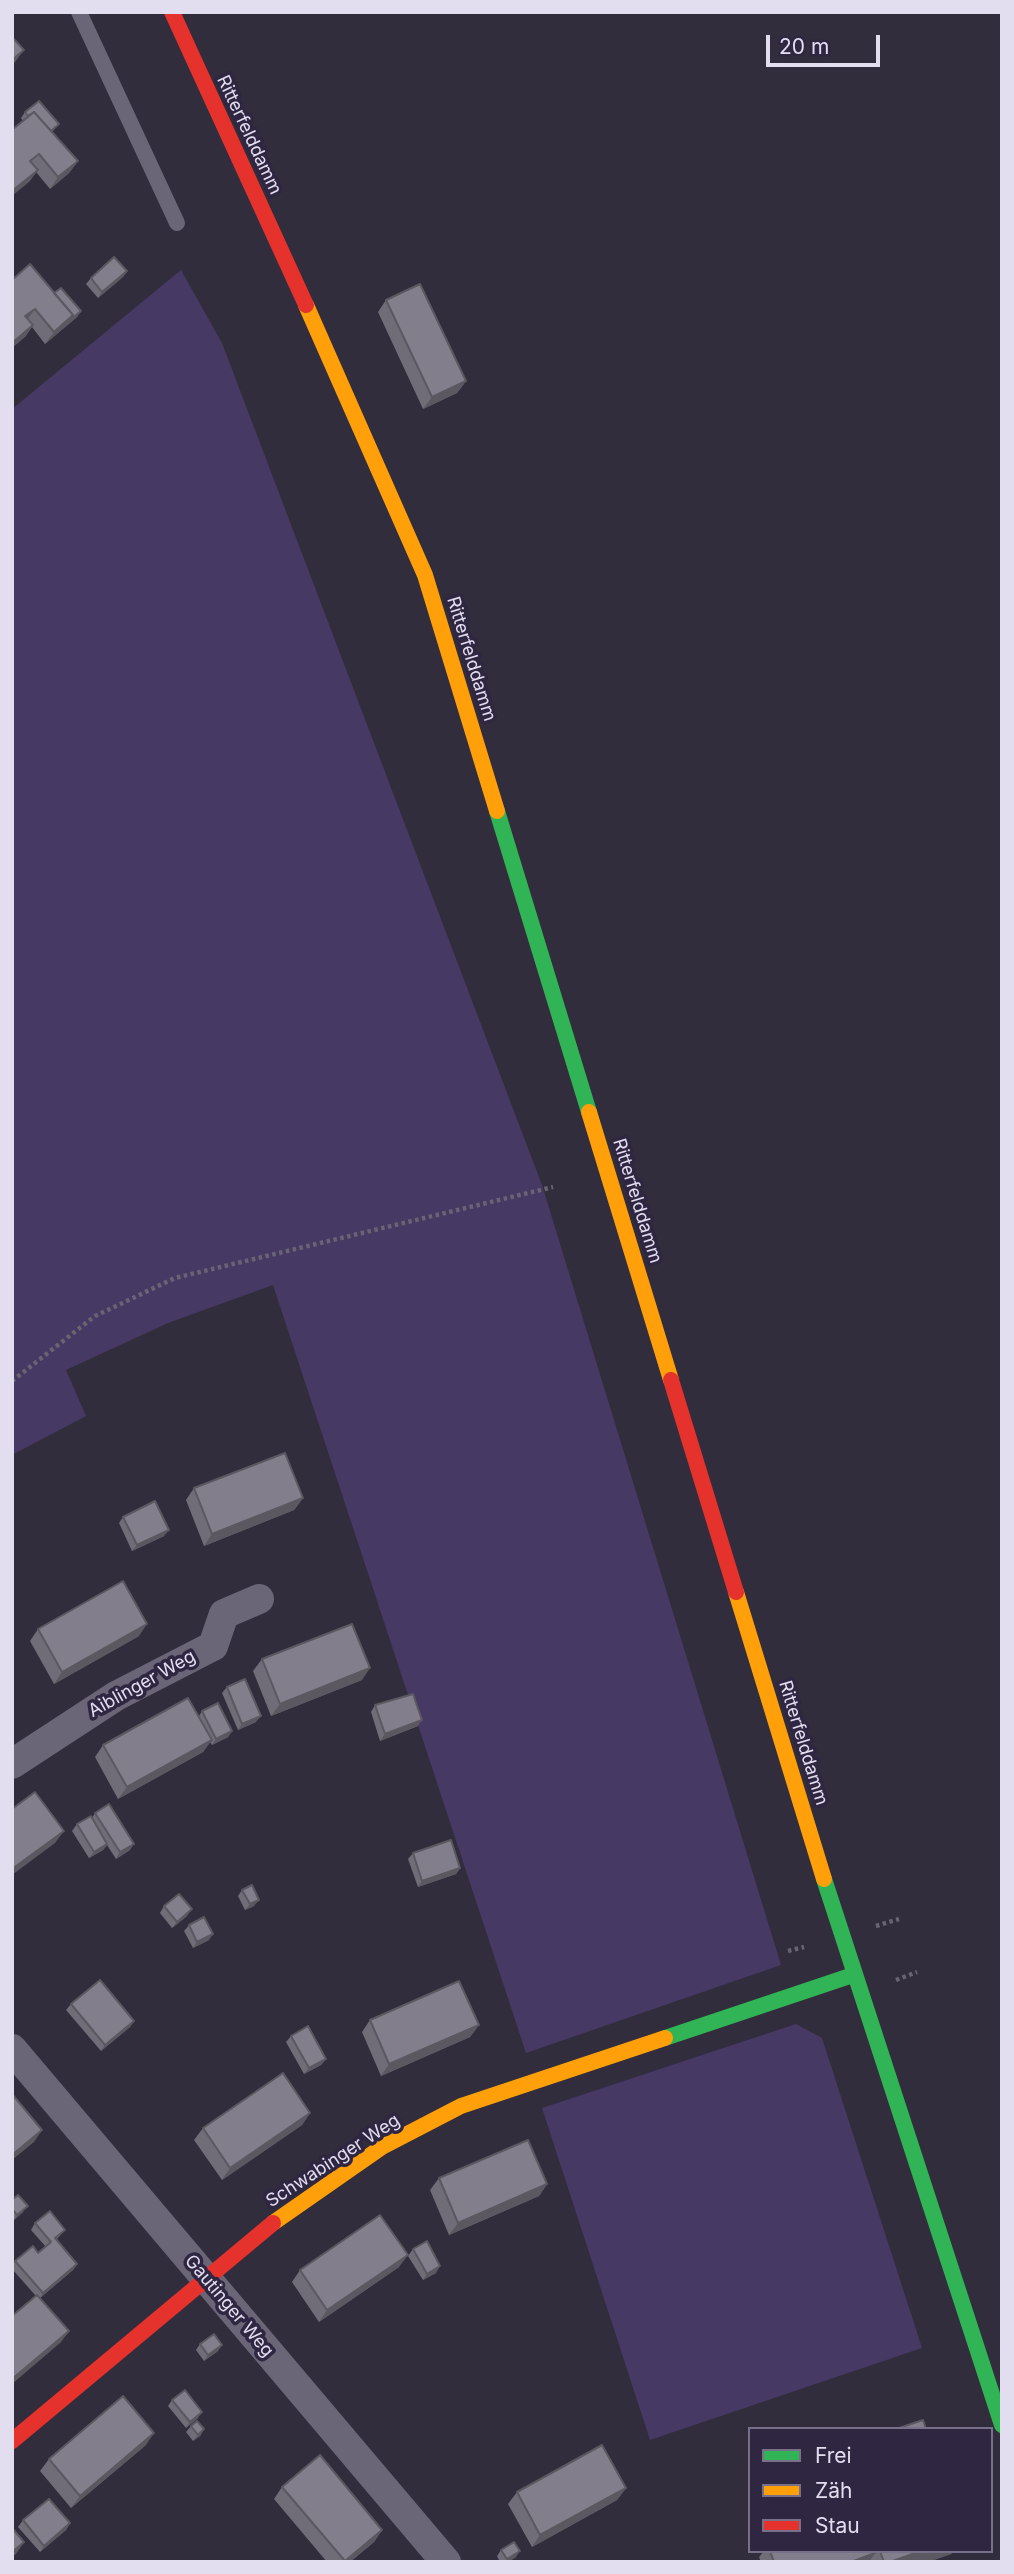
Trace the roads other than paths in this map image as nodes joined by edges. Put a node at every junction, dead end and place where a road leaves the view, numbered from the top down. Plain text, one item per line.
1 (79, 12) edge
2 (172, 12) edge
3 (177, 223) dead end
4 (259, 1599) dead end
5 (12, 1764) edge
6 (853, 1975) junction
7 (12, 2049) edge
8 (206, 2278) junction
9 (1002, 2424) edge
10 (12, 2441) edge
11 (446, 2562) edge

1 - 3 lane
2 - 6 main road, Ritterfelddamm
4 - 5 street, Aiblinger Weg
6 - 8 main road, Schwabinger Weg
6 - 9 main road, Ritterfelddamm
7 - 8 street, Gautinger Weg
8 - 10 main road, Schwabinger Weg
8 - 11 street, Gautinger Weg

